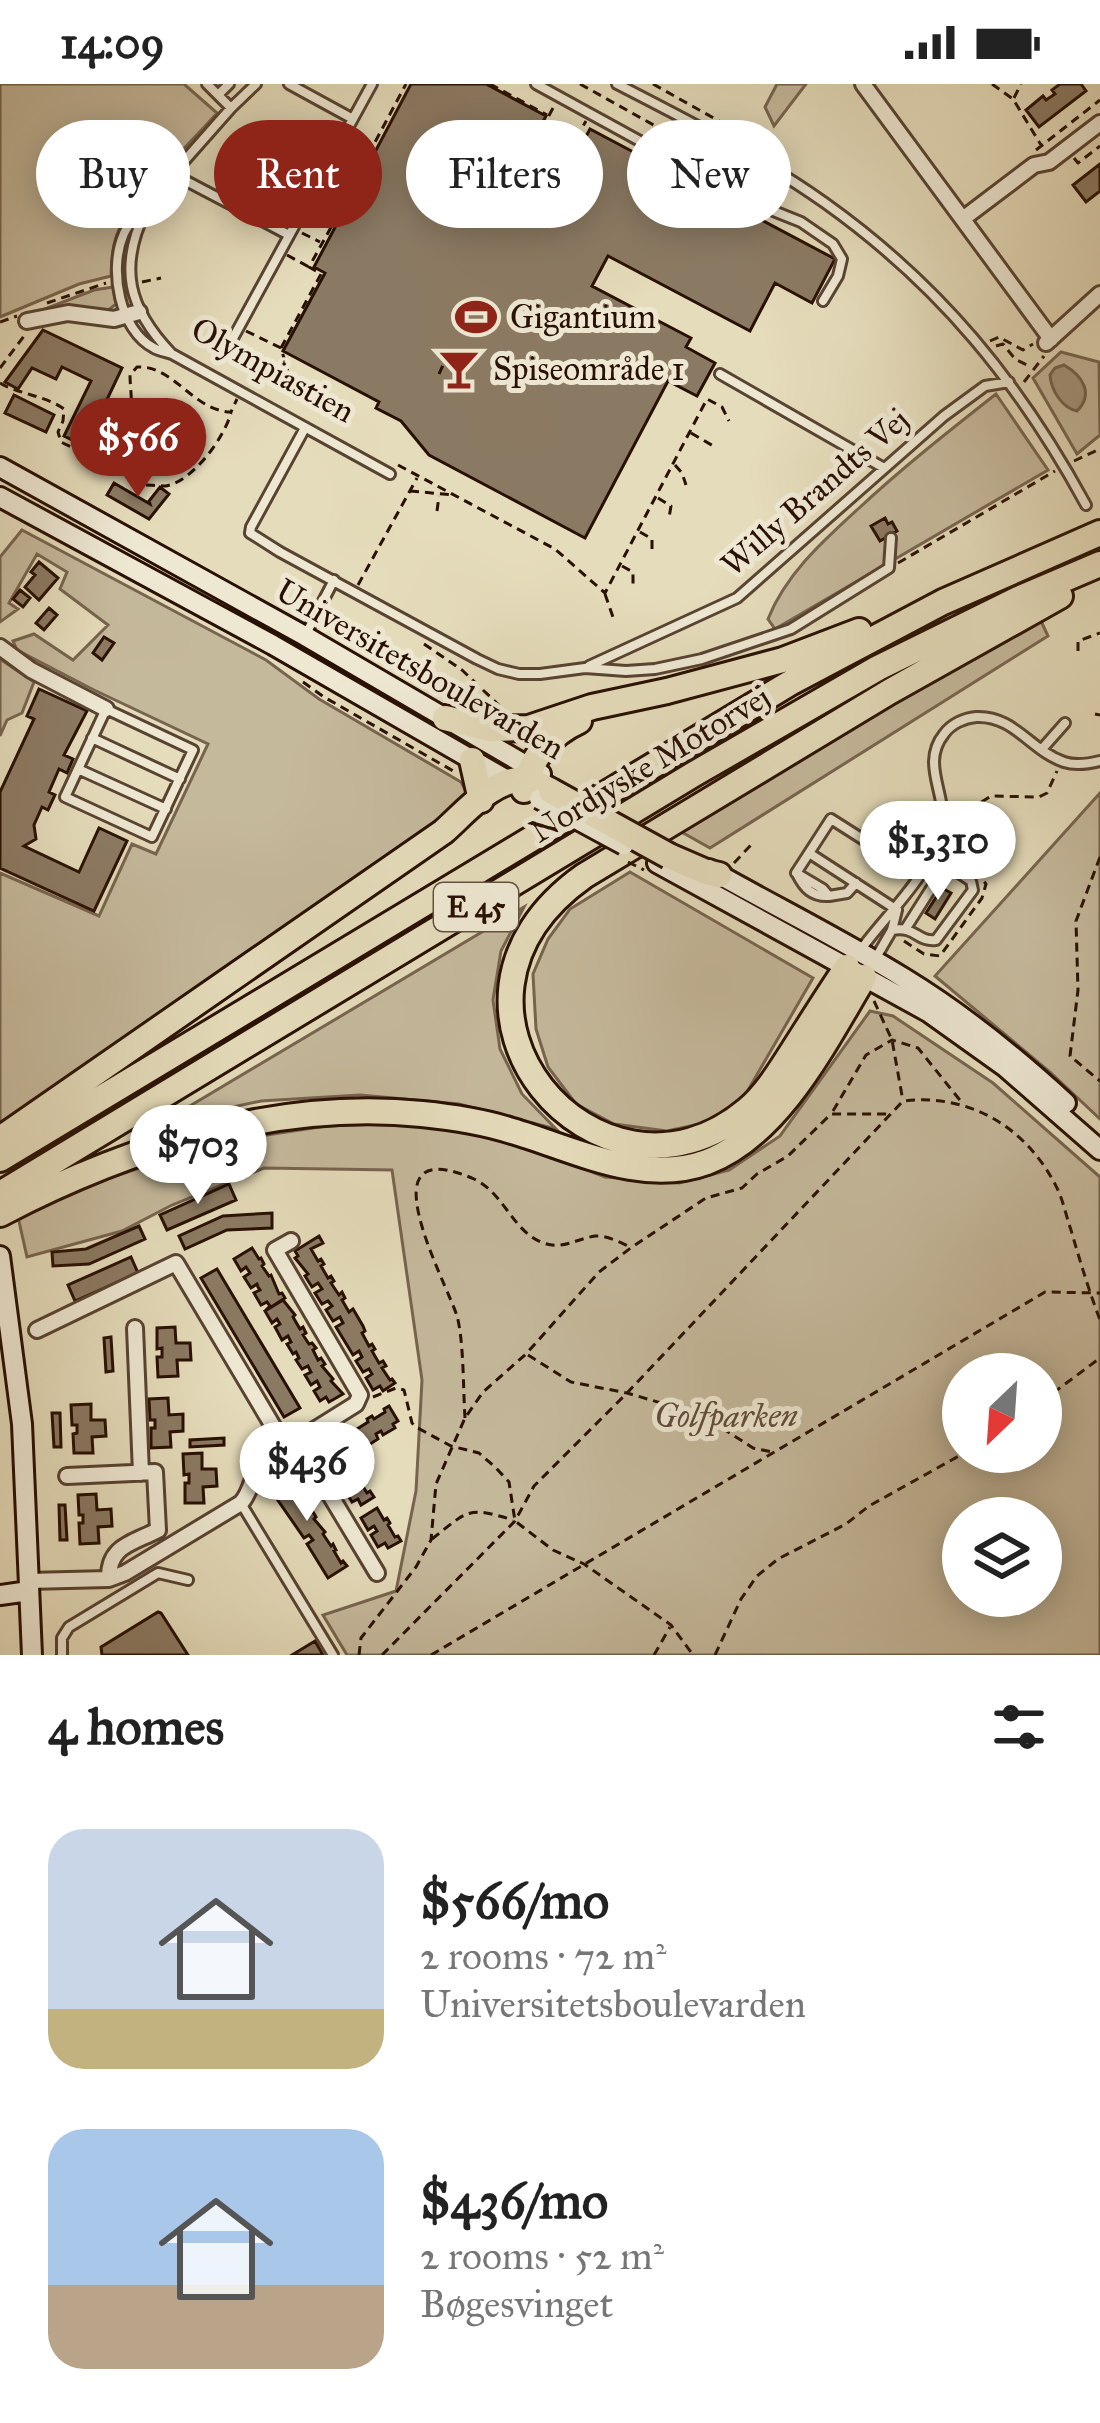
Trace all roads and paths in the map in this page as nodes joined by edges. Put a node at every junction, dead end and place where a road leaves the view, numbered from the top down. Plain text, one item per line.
1 (206, 84) edge
2 (229, 84) edge
3 (256, 84) edge
4 (289, 84) edge
5 (372, 84) edge
6 (406, 84) edge
7 (490, 84) edge
8 (580, 84) edge
9 (617, 84) edge
10 (653, 84) edge
11 (992, 84) edge
12 (1021, 84) edge
13 (532, 86) edge
14 (870, 87) edge
15 (219, 94) junction
16 (1013, 100) junction
17 (523, 102) junction
18 (555, 103) dead end
19 (231, 108) junction
20 (590, 113) junction
21 (549, 116) junction
22 (353, 119) junction
23 (645, 120) edge
24 (717, 120) edge
25 (1100, 123) edge
26 (382, 129) edge
27 (1041, 145) dead end
28 (190, 155) edge
29 (190, 183) edge
30 (964, 218) junction
31 (128, 228) edge
32 (138, 228) edge
33 (330, 228) edge
34 (304, 234) dead end
35 (290, 236) junction
36 (322, 243) junction
37 (292, 258) dead end
38 (309, 267) junction
39 (161, 278) dead end
40 (118, 280) junction
41 (137, 283) junction
42 (1100, 294) edge
43 (824, 301) dead end
44 (44, 304) dead end
45 (133, 314) junction
46 (27, 317) junction
47 (0, 322) edge
48 (249, 332) dead end
49 (232, 340) dead end
50 (1049, 341) junction
51 (281, 349) junction
52 (443, 364) dead end
53 (1033, 367) junction
54 (0, 368) edge
55 (439, 374) dead end
56 (719, 374) joint
57 (289, 375) dead end
58 (0, 382) edge
59 (1010, 382) junction
60 (1023, 383) dead end
61 (240, 392) junction
62 (707, 399) junction
63 (231, 412) junction
64 (729, 421) dead end
65 (305, 428) junction
66 (690, 432) junction
67 (716, 447) dead end
68 (1100, 449) edge
69 (674, 464) junction
70 (1065, 465) junction
71 (0, 466) edge
72 (884, 468) junction
73 (393, 469) joint
74 (146, 485) dead end
75 (686, 485) dead end
76 (410, 491) dead end
77 (439, 494) junction
78 (456, 495) junction
79 (0, 497) edge
80 (656, 497) junction
81 (1087, 506) dead end
82 (437, 511) dead end
83 (669, 518) dead end
84 (639, 531) junction
85 (1100, 533) edge
86 (891, 538) dead end
87 (652, 549) dead end
88 (1100, 564) edge
89 (620, 565) junction
90 (889, 568) junction
91 (1017, 568) junction
92 (1100, 578) edge
93 (334, 580) junction
94 (633, 586) dead end
95 (605, 593) junction
96 (614, 620) dead end
97 (1100, 633) edge
98 (305, 636) junction
99 (0, 647) edge
100 (1078, 651) dead end
101 (585, 668) junction
102 (619, 703) junction
103 (106, 710) junction
104 (445, 718) junction
105 (1065, 723) dead end
106 (92, 739) junction
107 (1042, 749) junction
108 (472, 760) junction
109 (1061, 761) junction
110 (1100, 761) edge
111 (78, 769) junction
112 (180, 779) junction
113 (534, 785) junction
114 (481, 800) junction
115 (166, 809) junction
116 (751, 844) dead end
117 (946, 852) dead end
118 (809, 854) junction
119 (931, 855) junction
120 (667, 856) junction
121 (1100, 857) edge
122 (946, 865) junction
123 (920, 874) junction
124 (719, 875) junction
125 (856, 883) junction
126 (897, 910) junction
127 (906, 928) junction
128 (892, 930) junction
129 (861, 964) junction
130 (892, 1040) junction
131 (1100, 1081) edge
132 (903, 1101) junction
133 (964, 1106) junction
134 (831, 1114) junction
135 (891, 1114) junction
136 (1100, 1136) edge
137 (0, 1139) edge
138 (1100, 1150) edge
139 (0, 1160) edge
140 (0, 1193) edge
141 (0, 1214) edge
142 (291, 1241) dead end
143 (632, 1247) junction
144 (0, 1258) edge
145 (1089, 1292) junction
146 (1100, 1294) edge
147 (1099, 1317) edge
148 (135, 1328) dead end
149 (37, 1330) dead end
150 (526, 1354) junction
151 (1100, 1358) edge
152 (1062, 1386) edge
153 (627, 1394) junction
154 (360, 1395) junction
155 (465, 1418) junction
156 (292, 1444) junction
157 (451, 1446) junction
158 (774, 1452) junction
159 (942, 1465) edge
160 (141, 1473) junction
161 (68, 1476) dead end
162 (241, 1504) junction
163 (515, 1521) junction
164 (431, 1540) junction
165 (584, 1564) junction
166 (376, 1573) dead end
167 (109, 1580) junction
168 (188, 1580) dead end
169 (28, 1586) junction
170 (0, 1595) edge
171 (671, 1625) junction
172 (32, 1655) edge
173 (62, 1655) edge
174 (333, 1655) edge
175 (359, 1655) edge
176 (382, 1655) edge
177 (431, 1655) edge
178 (654, 1655) edge
179 (693, 1655) edge
180 (715, 1655) edge

1 - 15 lane
2 - 15 lane
3 - 19 lane
4 - 22 lane
5 - 22 lane
6 - 26 path
7 - 17 path
8 - 23 path
9 - 59 lane
10 - 24 path
11 - 16 path
12 - 16 path
13 - 17 path
13 - 20 lane
14 - 30 street
15 - 19 lane
16 - 27 path
17 - 21 path
18 - 21 path
19 - 28 lane
20 - 21 path
20 - 43 lane
22 - 35 lane
25 - 30 street
29 - 35 lane
30 - 50 street
31 - 40 lane
32 - 41 lane
33 - 36 path
34 - 36 path
35 - 49 lane
36 - 38 path
37 - 38 path
38 - 51 path
39 - 41 path
40 - 44 path
40 - 45 lane
41 - 45 lane
42 - 50 street
45 - 46 street
45 - 61 lane
46 - 47 path
46 - 54 path
48 - 51 path
50 - 53 path
50 - 53 path
51 - 57 path
52 - 55 path
53 - 60 path
56 - 62 path
56 - 72 lane
58 - 63 path
59 - 70 lane
59 - 72 lane, Willy Brandts Vej
61 - 63 path
61 - 65 lane
62 - 64 path
62 - 66 path
63 - 74 path
65 - 73 lane
65 - 93 lane, Willy Brandts Vej
66 - 67 path
66 - 69 path
68 - 70 path
69 - 75 path
69 - 80 path
70 - 81 lane
70 - 90 path
71 - 98 main road, Universitetsboulevarden
72 - 101 lane, Willy Brandts Vej
73 - 78 path
76 - 77 path
77 - 78 path
77 - 82 path
78 - 95 path
79 - 108 main road, Universitetsboulevarden
80 - 83 path
80 - 84 path
84 - 87 path
84 - 89 path
85 - 91 highway, Nordjyske Motorvej / E 45
86 - 90 lane
88 - 140 highway, Nordjyske Motorvej / E 45
89 - 94 path
89 - 95 path
90 - 101 lane, Willy Brandts Vej
91 - 102 highway
91 - 139 highway, Nordjyske Motorvej / E 45
92 - 129 highway
93 - 98 lane
93 - 101 lane, Willy Brandts Vej
95 - 96 path
97 - 100 path
98 - 104 main road, Universitetsboulevarden
99 - 103 street
102 - 104 highway
102 - 113 highway
103 - 106 lane
103 - 112 lane
104 - 113 main road, Universitetsboulevarden
105 - 107 lane
106 - 111 lane
106 - 112 lane
107 - 109 lane
107 - 119 lane
108 - 113 main road, Universitetsboulevarden
108 - 114 highway
109 - 110 lane
109 - 117 path
111 - 115 lane
111 - 115 lane
112 - 115 lane
113 - 114 highway
113 - 120 highway, bridge
114 - 137 highway
116 - 124 path
118 - 123 lane
118 - 125 lane
118 - 125 lane
119 - 122 lane
119 - 123 lane
120 - 124 highway
120 - 129 main road
121 - 131 path
122 - 127 lane
122 - 127 lane
123 - 126 lane
124 - 129 main road
125 - 126 lane
126 - 128 lane
126 - 129 lane
127 - 128 lane
128 - 129 lane
129 - 130 path
129 - 136 main road
129 - 138 main road
129 - 141 highway
130 - 132 path
130 - 133 path
130 - 134 path
132 - 133 path
132 - 135 path
133 - 145 path
134 - 135 path
134 - 143 path
135 - 153 path
142 - 154 street
143 - 150 path
143 - 155 path
144 - 169 main road
145 - 146 path
145 - 147 path
145 - 158 path
148 - 160 street
149 - 156 street
150 - 153 path
150 - 155 path
151 - 152 path
153 - 158 path
153 - 163 path
154 - 156 street
154 - 157 path
155 - 157 path
156 - 162 street
156 - 166 street
157 - 163 path
157 - 164 path
158 - 165 path
159 - 180 path
160 - 161 street
160 - 167 street
162 - 167 street
162 - 174 lane
163 - 164 path
163 - 165 path
163 - 176 path
164 - 175 path
165 - 171 path
165 - 177 path
167 - 169 street
168 - 173 lane
169 - 170 main road
169 - 172 main road
171 - 178 path
171 - 179 path

